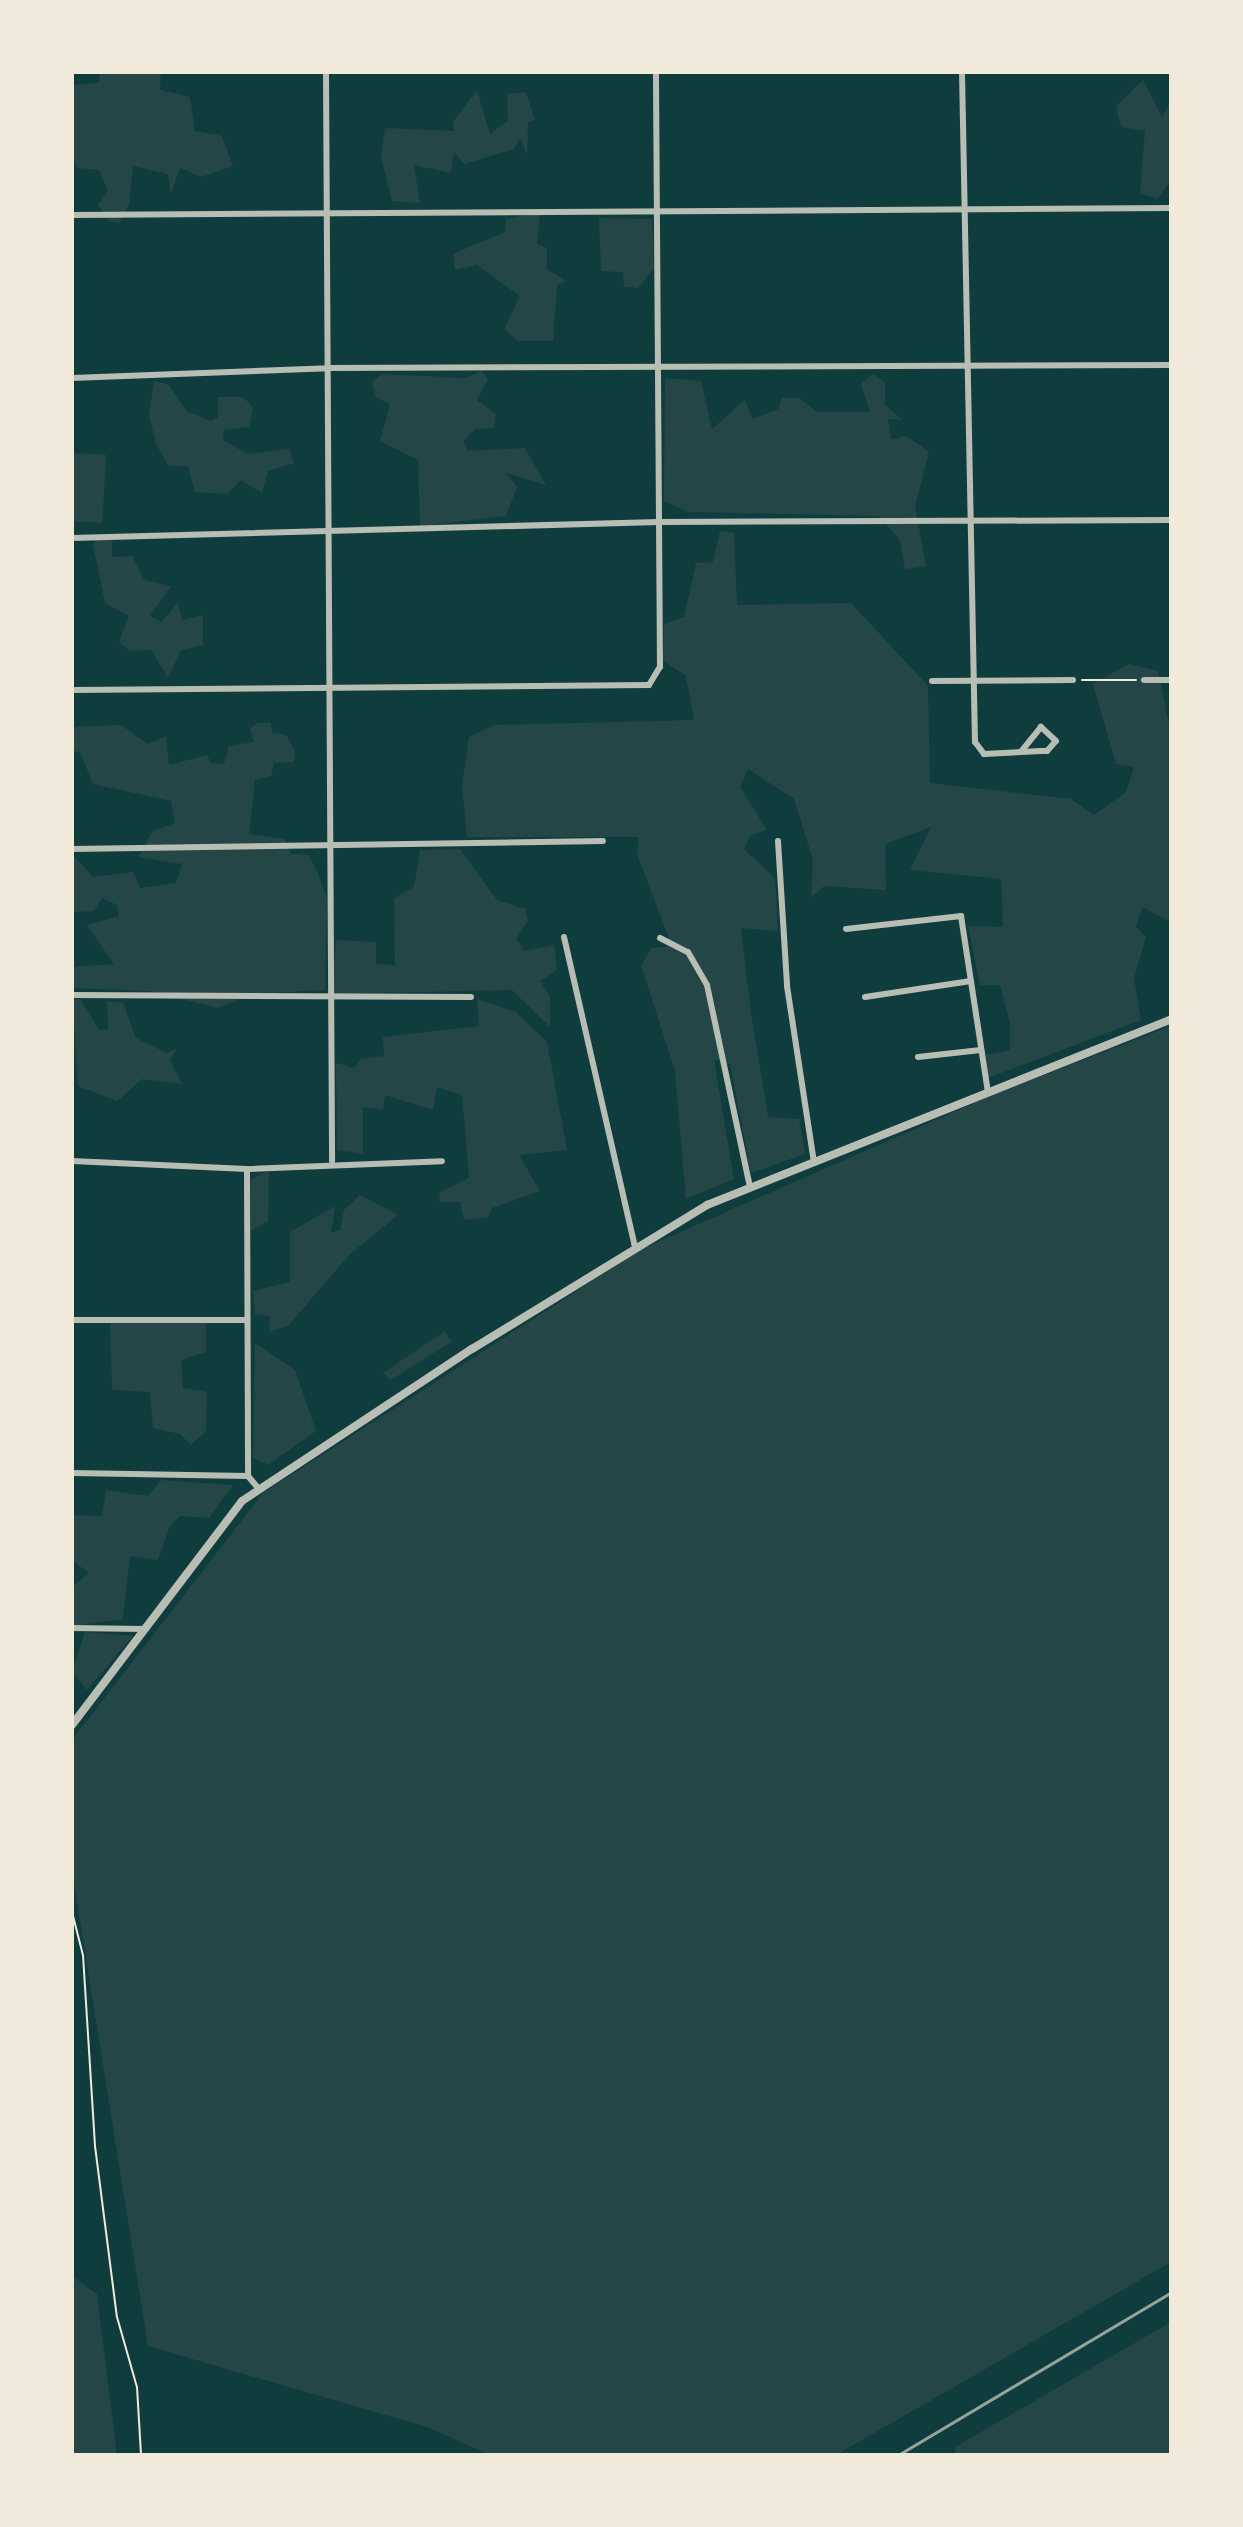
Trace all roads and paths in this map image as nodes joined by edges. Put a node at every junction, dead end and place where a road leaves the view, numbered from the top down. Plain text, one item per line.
1 (326, 72) edge
2 (656, 72) edge
3 (962, 72) edge
4 (966, 208) junction
5 (1171, 208) edge
6 (328, 210) junction
7 (657, 210) junction
8 (72, 215) edge
9 (1171, 365) edge
10 (966, 366) junction
11 (328, 368) junction
12 (659, 370) junction
13 (72, 378) edge
14 (1171, 520) edge
15 (970, 521) junction
16 (659, 522) junction
17 (330, 532) junction
18 (72, 538) edge
19 (1073, 680) joint
20 (1144, 680) joint
21 (1171, 680) edge
22 (932, 681) dead end
23 (976, 682) junction
24 (330, 689) junction
25 (72, 690) edge
26 (1021, 752) junction
27 (603, 841) dead end
28 (778, 841) dead end
29 (72, 849) edge
30 (333, 849) junction
31 (846, 929) dead end
32 (564, 937) dead end
33 (660, 938) dead end
34 (971, 981) junction
35 (72, 995) edge
36 (471, 997) dead end
37 (865, 997) dead end
38 (329, 1001) junction
39 (1171, 1019) edge
40 (981, 1050) junction
41 (918, 1057) dead end
42 (988, 1092) junction
43 (72, 1161) edge
44 (332, 1161) junction
45 (442, 1161) dead end
46 (814, 1164) junction
47 (247, 1169) junction
48 (750, 1187) junction
49 (635, 1246) junction
50 (72, 1320) edge
51 (244, 1320) junction
52 (72, 1473) edge
53 (248, 1476) junction
54 (259, 1489) junction
55 (72, 1628) edge
56 (145, 1629) junction
57 (72, 1725) edge
58 (72, 1912) edge
59 (141, 2455) edge

1 - 6 street
2 - 7 street
3 - 4 street
4 - 5 street
4 - 7 street
4 - 10 street
6 - 7 street
6 - 8 street
6 - 11 street
7 - 12 street
9 - 10 street
10 - 12 street
10 - 15 street
11 - 12 street
11 - 13 street
11 - 17 street
12 - 16 street
14 - 15 street
15 - 16 street
15 - 23 street
16 - 17 street
16 - 24 street
17 - 18 street
17 - 24 street
19 - 20 path
19 - 23 street
20 - 21 street
22 - 23 street
23 - 26 street
24 - 25 street
24 - 30 street
26 - 26 street
27 - 30 street
28 - 46 street
29 - 30 street
30 - 38 street
31 - 34 street
32 - 49 street
33 - 48 street
34 - 37 street
34 - 40 street
35 - 38 street
36 - 38 street
38 - 44 street
39 - 42 street
40 - 41 street
40 - 42 street
42 - 46 street
43 - 47 street
44 - 45 street
44 - 47 street
46 - 48 street
47 - 51 street
48 - 49 street
49 - 54 street
50 - 51 street
51 - 53 street
52 - 53 street
53 - 54 street
54 - 56 street
55 - 56 street
56 - 57 street
58 - 59 path

